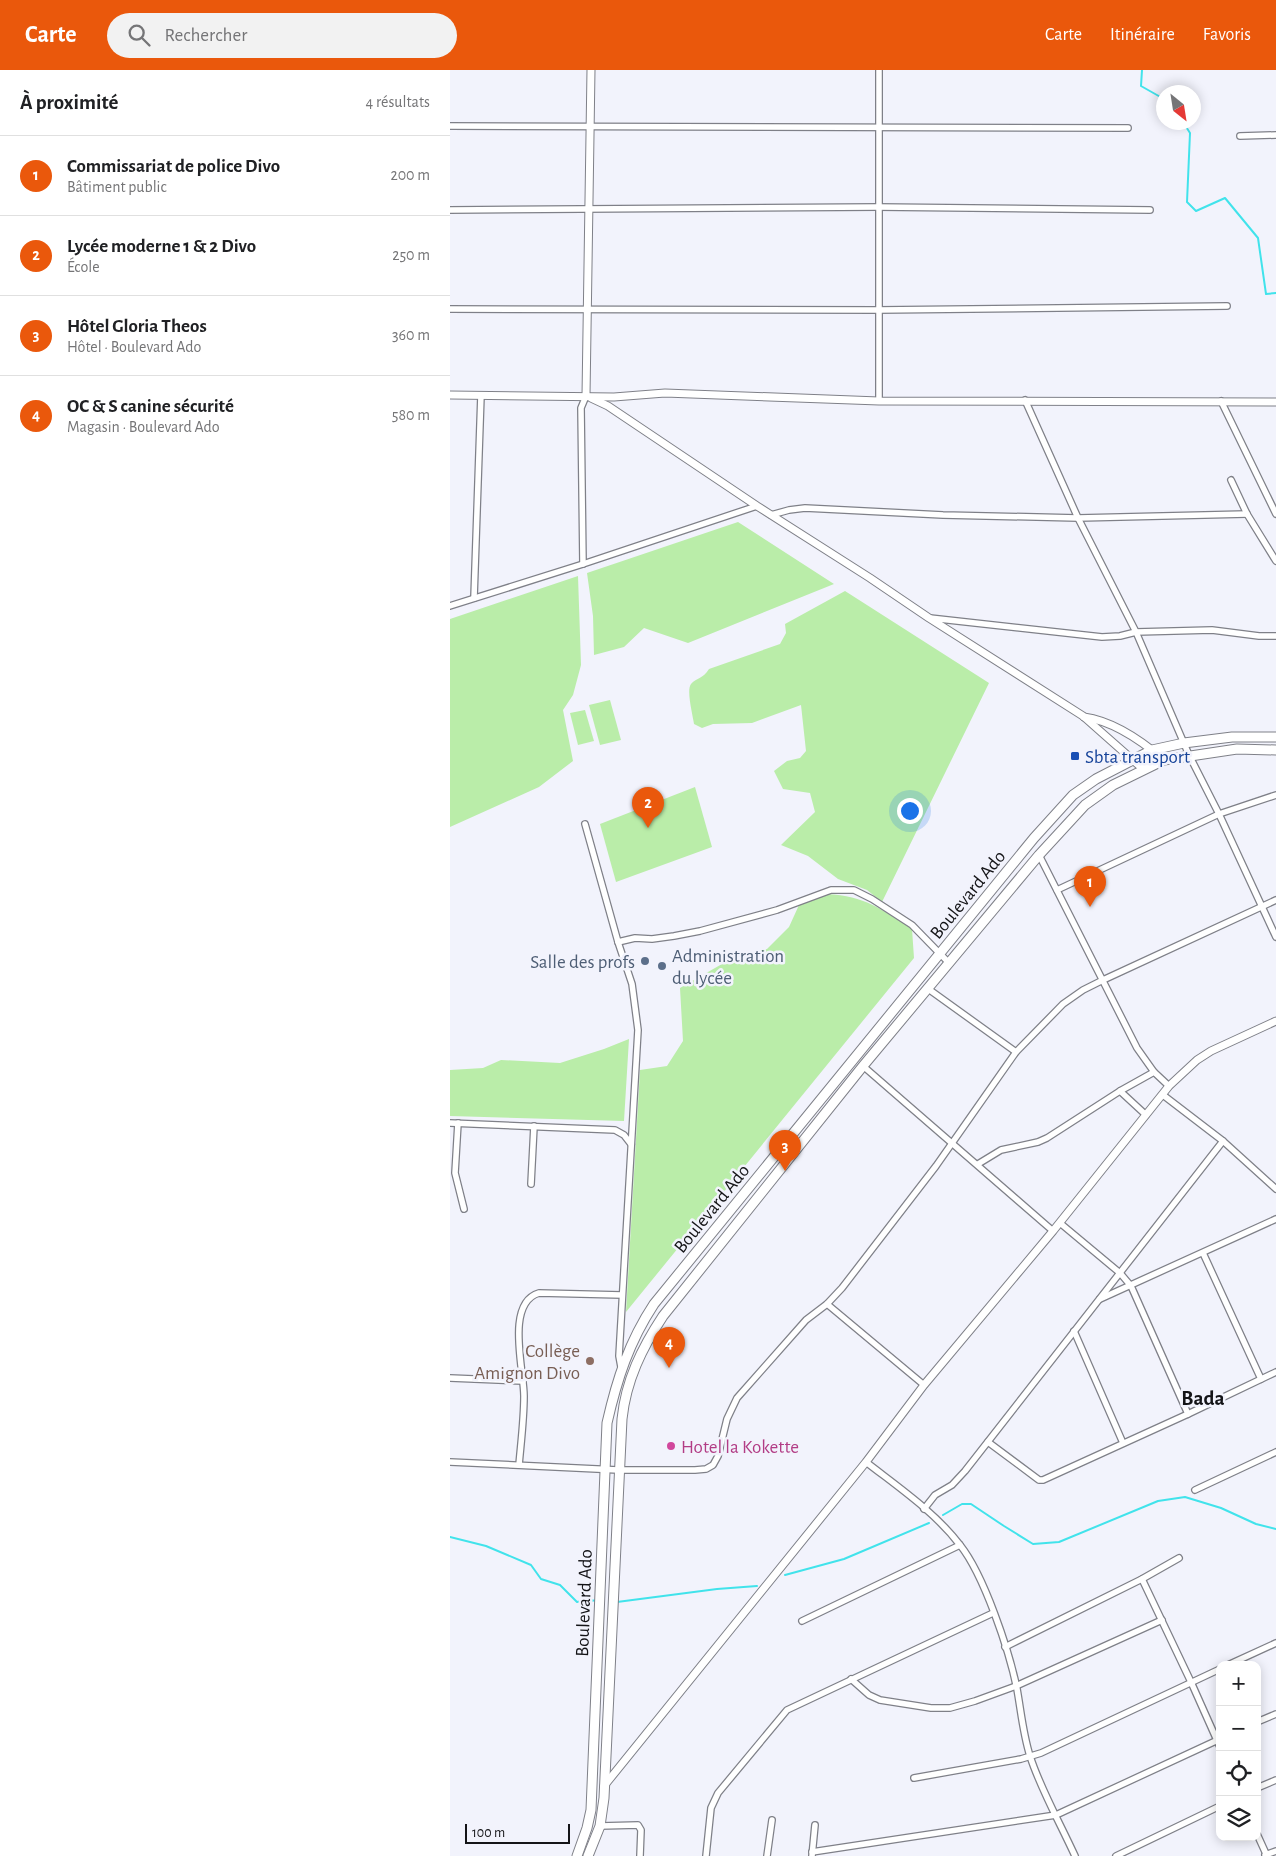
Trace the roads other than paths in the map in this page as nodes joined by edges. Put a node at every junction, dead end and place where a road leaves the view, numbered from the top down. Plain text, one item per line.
1 (591, 70) edge
2 (879, 70) edge
3 (590, 125) junction
4 (450, 126) edge
5 (878, 127) junction
6 (1128, 128) dead end
7 (1276, 135) edge
8 (1240, 136) dead end
9 (878, 207) junction
10 (450, 210) edge
11 (590, 210) junction
12 (1150, 210) dead end
13 (1227, 306) dead end
14 (450, 309) edge
15 (587, 309) junction
16 (878, 310) junction
17 (450, 395) edge
18 (480, 395) junction
19 (586, 396) junction
20 (1025, 400) junction
21 (878, 401) junction
22 (1221, 401) junction
23 (1276, 402) edge
24 (1231, 480) dead end
25 (756, 506) junction
26 (1247, 514) junction
27 (1276, 514) edge
28 (771, 515) junction
29 (1078, 518) junction
30 (1276, 561) edge
31 (583, 564) junction
32 (474, 598) junction
33 (450, 606) edge
34 (929, 618) junction
35 (1136, 632) junction
36 (1276, 636) edge
37 (1083, 716) junction
38 (1276, 738) edge
39 (1184, 743) junction
40 (1152, 750) junction
41 (1276, 750) edge
42 (1189, 755) junction
43 (1133, 760) junction
44 (1164, 760) junction
45 (1143, 769) junction
46 (1276, 795) edge
47 (1219, 814) junction
48 (585, 824) dead end
49 (1039, 855) junction
50 (1058, 890) junction
51 (1276, 900) edge
52 (1262, 907) junction
53 (1276, 936) edge
54 (618, 942) junction
55 (939, 954) junction
56 (949, 963) junction
57 (1103, 980) junction
58 (928, 988) junction
59 (1276, 1021) edge
60 (1016, 1052) junction
61 (863, 1066) junction
62 (1154, 1072) junction
63 (1170, 1086) junction
64 (1120, 1092) junction
65 (1163, 1095) junction
66 (1146, 1115) junction
67 (450, 1123) edge
68 (458, 1123) junction
69 (534, 1126) junction
70 (1223, 1141) junction
71 (952, 1142) junction
72 (631, 1144) junction
73 (978, 1164) junction
74 (531, 1184) dead end
75 (1276, 1189) edge
76 (464, 1209) dead end
77 (1276, 1219) edge
78 (1060, 1223) junction
79 (1053, 1231) junction
80 (1203, 1253) junction
81 (1120, 1273) junction
82 (1131, 1286) junction
83 (622, 1295) junction
84 (1100, 1299) junction
85 (827, 1304) junction
86 (1074, 1331) junction
87 (622, 1369) junction
88 (1276, 1372) edge
89 (450, 1378) edge
90 (1261, 1379) junction
91 (523, 1381) junction
92 (924, 1385) junction
93 (1188, 1414) junction
94 (988, 1442) junction
95 (1123, 1443) junction
96 (1276, 1452) edge
97 (450, 1462) edge
98 (866, 1462) junction
99 (519, 1465) junction
100 (605, 1469) junction
101 (618, 1470) junction
102 (1195, 1490) dead end
103 (924, 1509) junction
104 (960, 1545) junction
105 (1179, 1558) dead end
106 (1142, 1579) junction
107 (994, 1613) junction
108 (1162, 1620) junction
109 (802, 1621) dead end
110 (1276, 1643) edge
111 (1005, 1647) junction
112 (1237, 1661) edge
113 (1216, 1671) edge
114 (851, 1680) junction
115 (1191, 1682) junction
116 (1016, 1686) junction
117 (1276, 1714) edge
118 (1261, 1720) edge
119 (1216, 1736) edge
120 (1216, 1741) edge
121 (1030, 1757) junction
122 (914, 1778) dead end
123 (1276, 1780) edge
124 (604, 1786) junction
125 (1261, 1786) edge
126 (1216, 1808) edge
127 (1056, 1815) junction
128 (772, 1820) dead end
129 (815, 1825) dead end
130 (600, 1826) junction
131 (1260, 1841) edge
132 (1276, 1851) edge
133 (812, 1854) edge
134 (1265, 1855) edge
135 (577, 1856) edge
136 (588, 1856) edge
137 (640, 1856) edge
138 (706, 1856) edge
139 (767, 1856) edge
140 (1076, 1856) edge
141 (1116, 1856) edge

1 - 3 street
2 - 5 street
3 - 4 street
3 - 5 street
3 - 11 street
5 - 6 street
5 - 9 street
7 - 8 street
9 - 11 street
9 - 12 street
9 - 16 street
10 - 11 street
11 - 15 street
13 - 16 street
14 - 15 street
15 - 16 street
15 - 19 street
16 - 21 street
17 - 18 street
18 - 19 street
18 - 32 street
19 - 21 street
19 - 25 street
19 - 31 street
20 - 21 street
20 - 22 street
20 - 29 street
22 - 23 street
22 - 27 street
24 - 26 street
25 - 28 street
25 - 31 street
26 - 29 street
26 - 30 street
28 - 29 street
28 - 34 street
29 - 35 street
31 - 32 street
32 - 33 street
34 - 35 street
34 - 37 street
35 - 36 street
35 - 39 street
37 - 40 street
37 - 43 street
38 - 39 main road, Boulevard Ado
39 - 40 main road, Boulevard Ado
39 - 42 street
40 - 43 main road, Boulevard Ado
40 - 44 street
41 - 42 main road, Boulevard Ado
42 - 44 main road, Boulevard Ado
42 - 47 street
43 - 45 street
43 - 55 main road, Boulevard Ado
44 - 45 main road, Boulevard Ado
45 - 49 main road, Boulevard Ado
46 - 47 street
47 - 50 street
47 - 52 street
48 - 54 street
49 - 50 street
49 - 56 main road, Boulevard Ado
50 - 57 street
51 - 52 street
52 - 53 street
52 - 57 street
54 - 55 street
54 - 72 street
55 - 56 street
55 - 87 main road, Boulevard Ado
56 - 58 main road, Boulevard Ado
57 - 60 street
57 - 62 street
58 - 60 street
58 - 61 main road, Boulevard Ado
59 - 63 street
60 - 71 street
61 - 71 street
61 - 101 main road, Boulevard Ado
62 - 63 street
62 - 64 street
63 - 65 street
64 - 66 street
64 - 73 street
65 - 66 street
65 - 70 street
66 - 78 street
67 - 68 street
68 - 69 street
68 - 76 street
69 - 72 street
69 - 74 street
70 - 75 street
70 - 81 street
71 - 73 street
71 - 85 street
72 - 83 street
73 - 79 street
77 - 80 street
78 - 79 street
78 - 81 street
79 - 92 street
80 - 82 street
80 - 90 street
81 - 82 street
81 - 84 street
82 - 84 street
82 - 93 street
83 - 87 street
83 - 91 street
84 - 86 street
85 - 92 street
85 - 101 street
86 - 94 street
86 - 95 street
87 - 100 main road, Boulevard Ado
88 - 90 street
89 - 91 street
90 - 93 street
91 - 99 street
92 - 98 street
93 - 95 street
94 - 95 street
94 - 103 street
96 - 102 street
97 - 99 street
98 - 103 street
98 - 124 street
99 - 100 street
100 - 101 street
100 - 135 main road, Boulevard Ado
101 - 124 main road, Boulevard Ado
103 - 104 street
104 - 107 street
104 - 109 street
105 - 106 street
106 - 108 street
106 - 111 street
107 - 111 street
107 - 114 street
108 - 115 street
108 - 116 street
110 - 112 street
111 - 116 street
113 - 115 street
114 - 116 street
114 - 138 street
115 - 119 street
115 - 121 street
116 - 121 street
117 - 118 street
120 - 127 street
121 - 122 street
121 - 127 street
123 - 125 street
124 - 130 main road, Boulevard Ado
126 - 141 street
127 - 133 street
127 - 140 street
128 - 139 street
129 - 133 street
130 - 136 main road, Boulevard Ado
130 - 137 street
131 - 134 street
132 - 134 street

